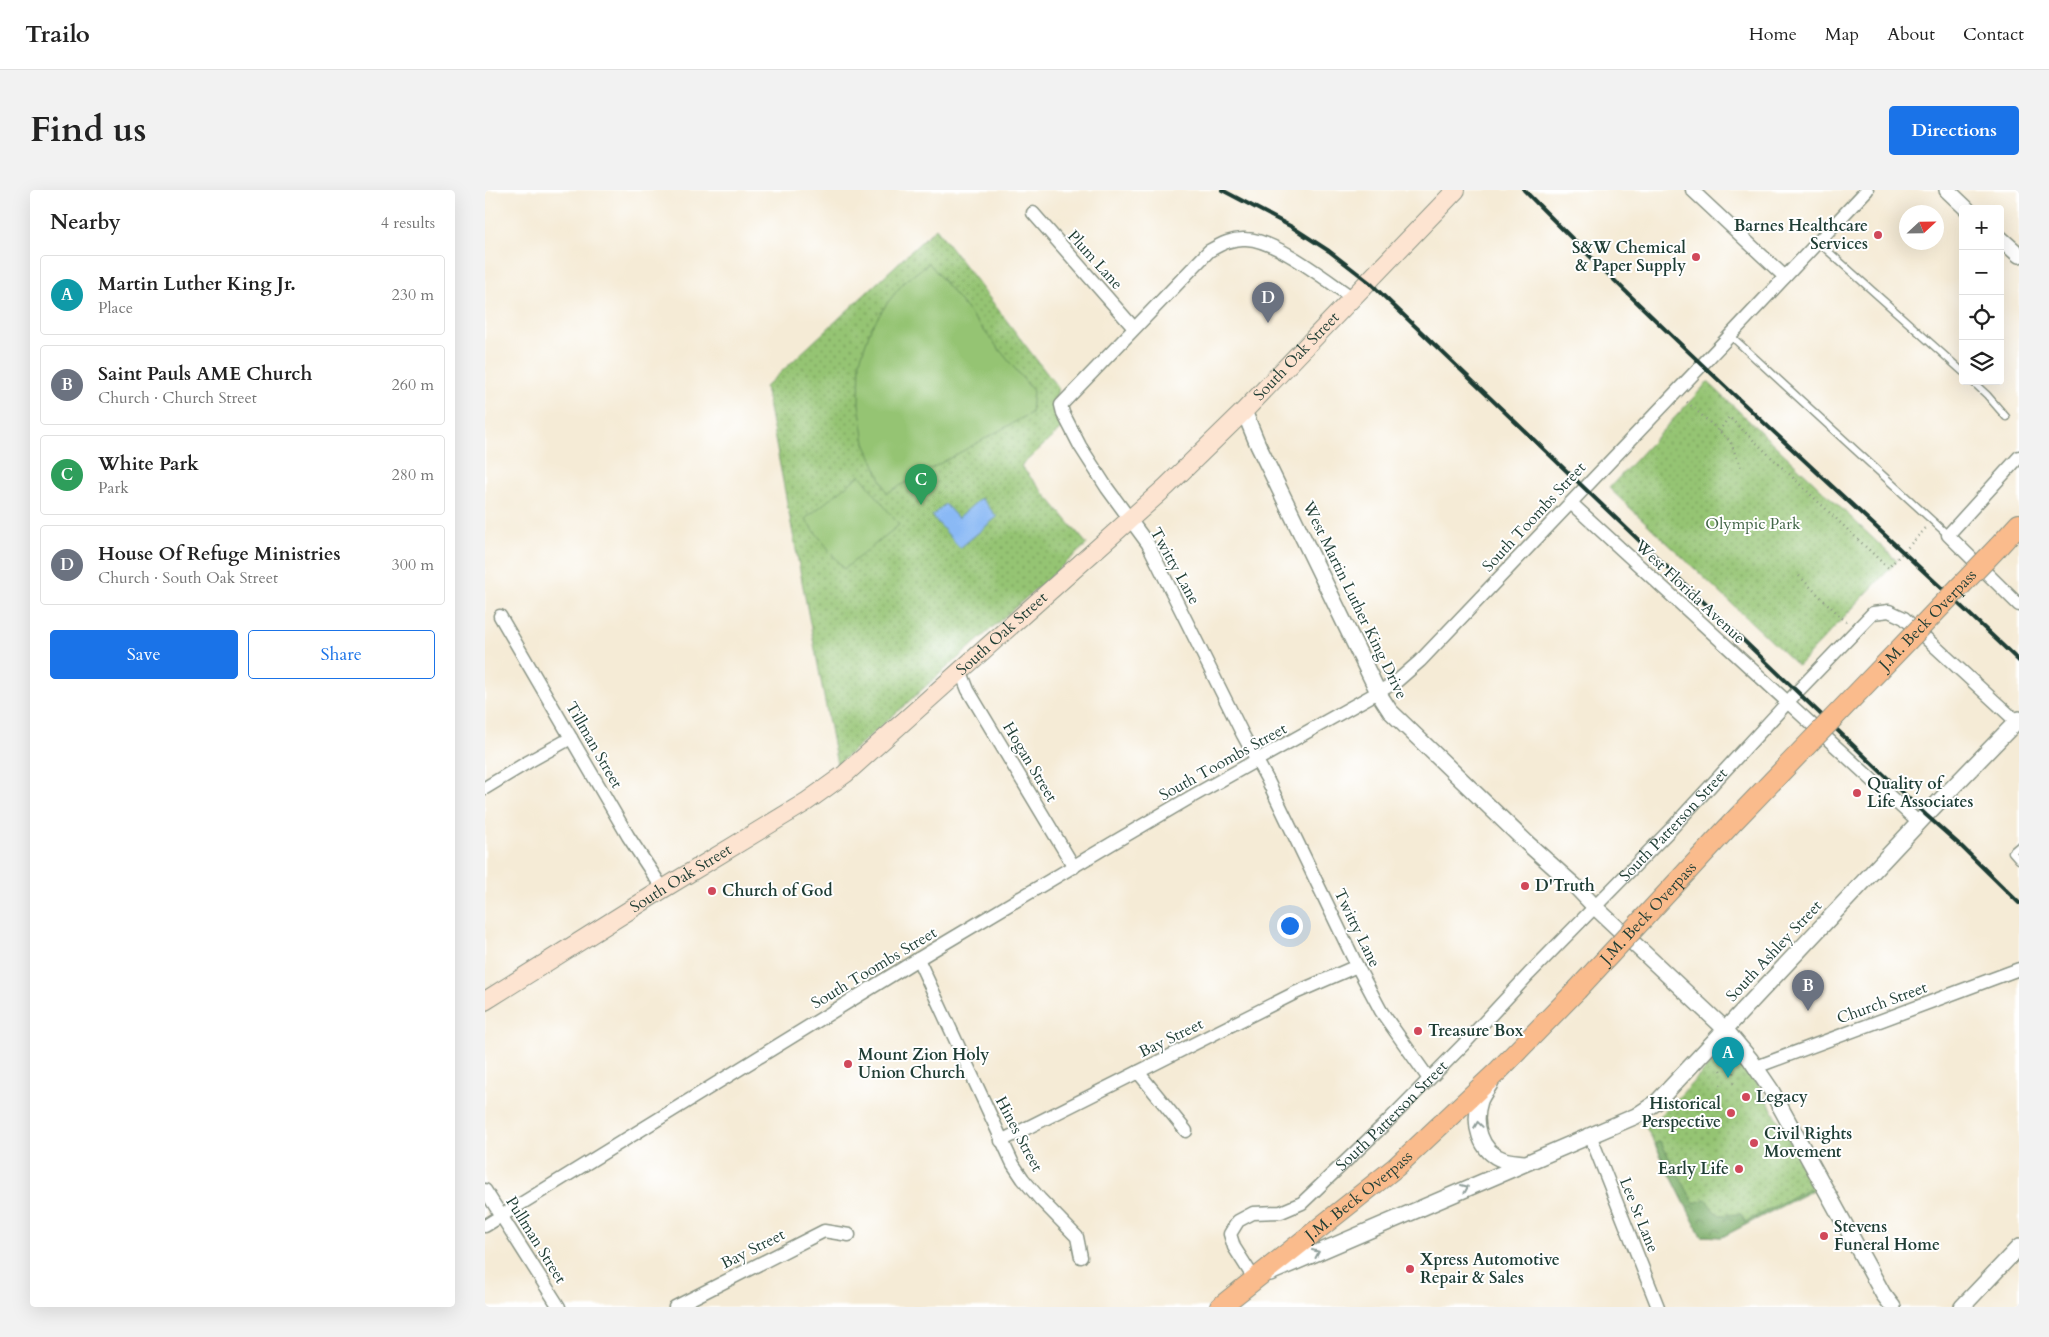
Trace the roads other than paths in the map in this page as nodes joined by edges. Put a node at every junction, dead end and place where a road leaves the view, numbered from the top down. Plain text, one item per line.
1 (1456, 190) edge
2 (1692, 190) edge
3 (1867, 190) edge
4 (1947, 190) edge
5 (1963, 205) edge
6 (1033, 213) dead end
7 (1818, 242) junction
8 (2004, 242) edge
9 (2019, 255) edge
10 (1785, 277) junction
11 (1353, 298) junction
12 (1134, 328) junction
13 (1731, 336) junction
14 (1959, 368) edge
15 (1977, 385) edge
16 (1245, 411) junction
17 (2006, 417) dead end
18 (2019, 457) edge
19 (1571, 504) junction
20 (1130, 520) junction
21 (2019, 524) edge
22 (1947, 535) junction
23 (2019, 605) edge
24 (500, 616) dead end
25 (961, 672) junction
26 (1379, 694) junction
27 (1786, 704) junction
28 (2018, 720) edge
29 (571, 738) junction
30 (1257, 759) junction
31 (485, 788) edge
32 (1919, 824) junction
33 (2019, 846) edge
34 (2019, 860) edge
35 (1074, 867) junction
36 (663, 889) junction
37 (1595, 907) junction
38 (918, 959) junction
39 (1357, 966) junction
40 (2019, 969) edge
41 (485, 1001) edge
42 (1725, 1029) junction
43 (1756, 1067) junction
44 (1499, 1070) junction
45 (1138, 1072) junction
46 (1429, 1079) junction
47 (1186, 1131) dead end
48 (1590, 1135) junction
49 (1001, 1141) junction
50 (1524, 1163) junction
51 (485, 1190) edge
52 (501, 1216) junction
53 (485, 1226) edge
54 (849, 1235) dead end
55 (2019, 1247) edge
56 (1081, 1257) dead end
57 (1255, 1280) junction
58 (559, 1307) edge
59 (675, 1307) edge
60 (1220, 1307) edge
61 (1658, 1307) edge
62 (1893, 1307) edge
63 (1962, 1307) edge

1 - 11 main road, South Oak Street
2 - 10 street
3 - 7 street, South Toombs Street
4 - 5 street
6 - 12 street, Plum Lane
7 - 10 street, South Toombs Street
7 - 14 lane
8 - 9 street
10 - 13 street, South Toombs Street
11 - 12 street, Twitty Lane
11 - 16 main road, South Oak Street
12 - 20 street, Twitty Lane
13 - 19 street, South Toombs Street
13 - 22 lane
15 - 17 lane
16 - 20 main road, South Oak Street
16 - 26 street, West Martin Luther King Drive
18 - 22 street
19 - 26 street, South Toombs Street
19 - 27 street, West Florida Avenue
20 - 25 main road, South Oak Street
20 - 30 street, Twitty Lane
21 - 44 main road, J.M. Beck Overpass, bridge
22 - 23 street
24 - 29 street, Tillman Street
25 - 35 street, Hogan Street
25 - 36 main road, South Oak Street
26 - 30 street, South Toombs Street
26 - 37 street, West Martin Luther King Drive
27 - 28 street, South Patterson Street
27 - 32 street, West Florida Avenue
27 - 37 street, South Patterson Street
28 - 32 street, South Ashley Street
29 - 31 street
29 - 36 street, Tillman Street
30 - 35 street, South Toombs Street
30 - 39 street, Twitty Lane
32 - 42 street, South Ashley Street
33 - 34 lane
35 - 38 street, South Toombs Street
36 - 41 main road, South Oak Street
37 - 42 street, West Martin Luther King Drive
37 - 46 street, South Patterson Street
38 - 49 street, Hines Street
38 - 52 street, South Toombs Street
39 - 45 street, Bay Street
39 - 46 street, Twitty Lane
40 - 43 street, Church Street
42 - 43 street, West Martin Luther King Drive
42 - 48 street, South Ashley Street
43 - 62 street, West Martin Luther King Drive
50 -> 44 street
44 - 57 main road, J.M. Beck Overpass
45 - 47 street
45 - 49 street, Bay Street
46 - 57 street, South Patterson Street
48 - 50 street, South Ashley Street
48 - 61 street, Lee St Lane
49 - 56 street, Hines Street
57 -> 50 street, South Ashley Street
51 - 52 street, Pullman Street
52 - 53 street, South Toombs Street
52 - 58 street, Pullman Street
54 - 59 street, Bay Street
55 - 63 street
57 - 60 main road

